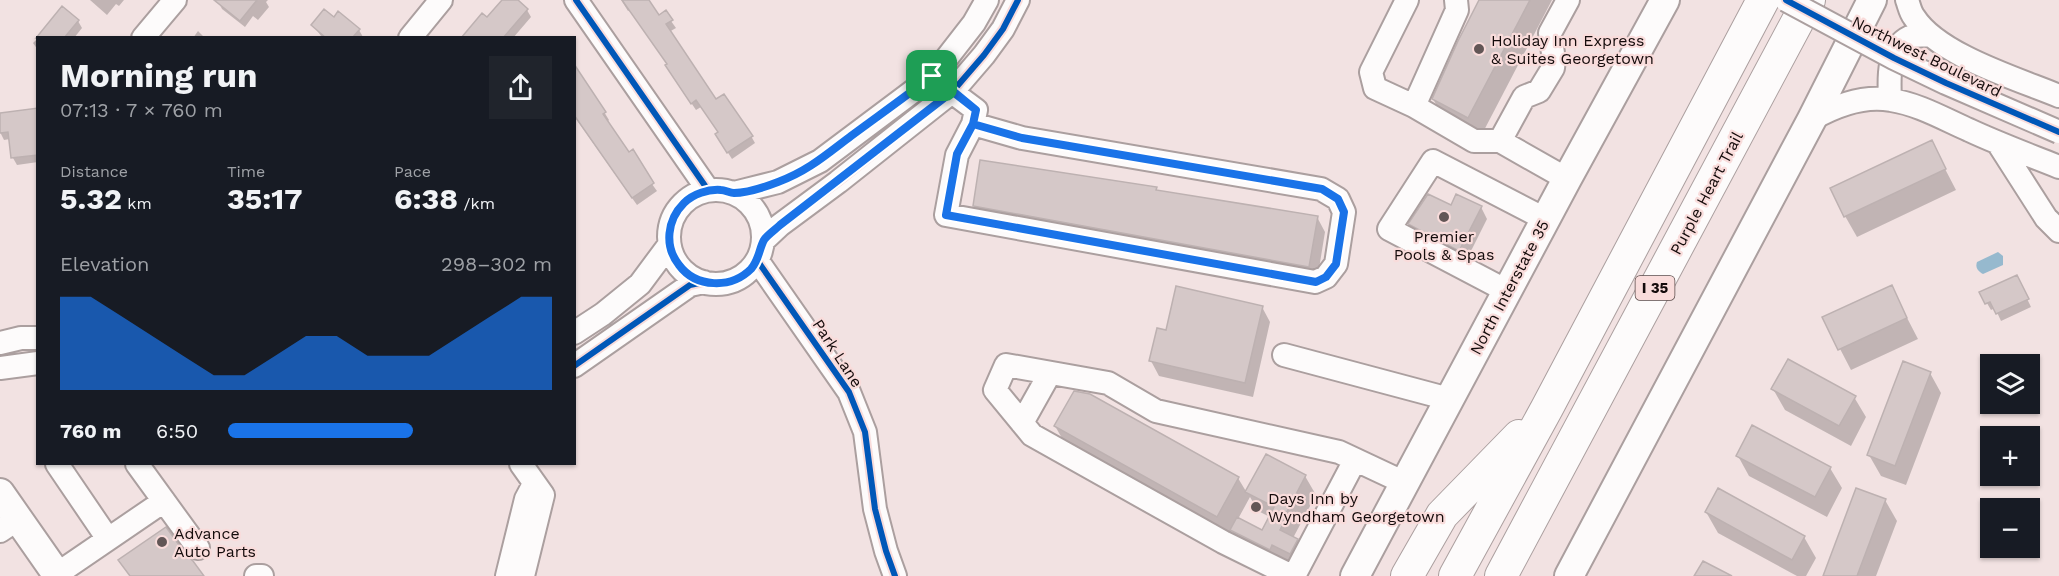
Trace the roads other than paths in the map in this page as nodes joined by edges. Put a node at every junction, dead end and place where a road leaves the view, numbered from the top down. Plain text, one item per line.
1 (175, 0) edge
2 (441, 0) edge
3 (576, 0) edge
4 (987, 0) edge
5 (1018, 0) edge
6 (1407, 0) edge
7 (1456, 0) edge
8 (1568, 0) edge
9 (1763, 0) edge
10 (1786, 0) edge
11 (1809, 0) edge
12 (1872, 0) edge
13 (1906, 0) edge
14 (1663, 2) edge
15 (1929, 35) junction
16 (145, 36) edge
17 (413, 36) edge
18 (932, 76) junction
19 (953, 91) junction
20 (2059, 96) edge
21 (1890, 99) junction
22 (1413, 106) junction
23 (1812, 119) junction
24 (973, 124) junction
25 (2059, 132) edge
26 (1500, 141) junction
27 (1998, 144) junction
28 (2059, 167) edge
29 (1567, 179) junction
30 (708, 190) junction
31 (734, 193) junction
32 (1545, 219) junction
33 (2059, 231) edge
34 (669, 245) junction
35 (760, 250) junction
36 (704, 282) junction
37 (1507, 291) junction
38 (576, 332) edge
39 (36, 338) edge
40 (0, 343) edge
41 (1284, 355) dead end
42 (36, 363) edge
43 (576, 365) edge
44 (0, 368) edge
45 (1050, 373) junction
46 (1449, 399) junction
47 (1547, 408) junction
48 (1022, 423) junction
49 (1355, 460) junction
50 (58, 465) edge
51 (138, 465) edge
52 (522, 465) edge
53 (1405, 483) junction
54 (534, 484) junction
55 (0, 493) edge
56 (164, 501) junction
57 (9, 525) edge
58 (108, 539) junction
59 (198, 548) dead end
60 (57, 575) edge
61 (256, 576) edge
62 (262, 576) edge
63 (507, 576) edge
64 (523, 576) edge
65 (896, 576) edge
66 (1293, 576) edge
67 (1355, 576) edge
68 (1407, 576) edge
69 (1455, 576) edge
70 (1501, 576) edge
71 (1569, 576) edge

1 - 16 street
2 - 17 street
3 - 30 street
4 - 18 street
5 - 19 street
6 - 22 street
7 - 22 street
8 - 26 street
9 - 47 highway, I 35
10 - 25 street, Northwest Boulevard, bridge
11 - 70 highway, Purple Heart Trail / I 35
12 - 23 main road
13 - 15 street
14 - 29 main road, North Interstate 35
15 - 20 street
15 - 21 street
18 - 19 street
18 - 31 street
19 - 24 street
19 - 35 street
21 - 23 street
21 - 27 street
22 - 26 street
23 - 71 main road
24 - 24 street
26 - 29 street
27 - 28 street
27 - 33 street
29 - 32 main road, North Interstate 35
30 - 31 street
30 - 34 street
31 - 35 street
32 - 37 main road, North Interstate 35
32 - 37 street
34 - 36 street
34 - 38 street
35 - 36 street
35 - 65 street, Park Lane
36 - 43 street
37 - 46 main road, North Interstate 35
39 - 40 street
41 - 46 street
42 - 44 street
45 - 48 street
45 - 48 street
45 - 49 street
46 - 53 main road, North Interstate 35
47 - 68 highway
47 - 69 highway, I 35
48 - 66 street
49 - 53 street
49 - 66 street
50 - 58 street
51 - 56 street
52 - 54 street
53 - 67 main road, North Interstate 35
54 - 63 street
54 - 64 street
55 - 57 main road
56 - 58 street
56 - 59 street
57 - 60 main road
58 - 60 street
61 - 62 street

